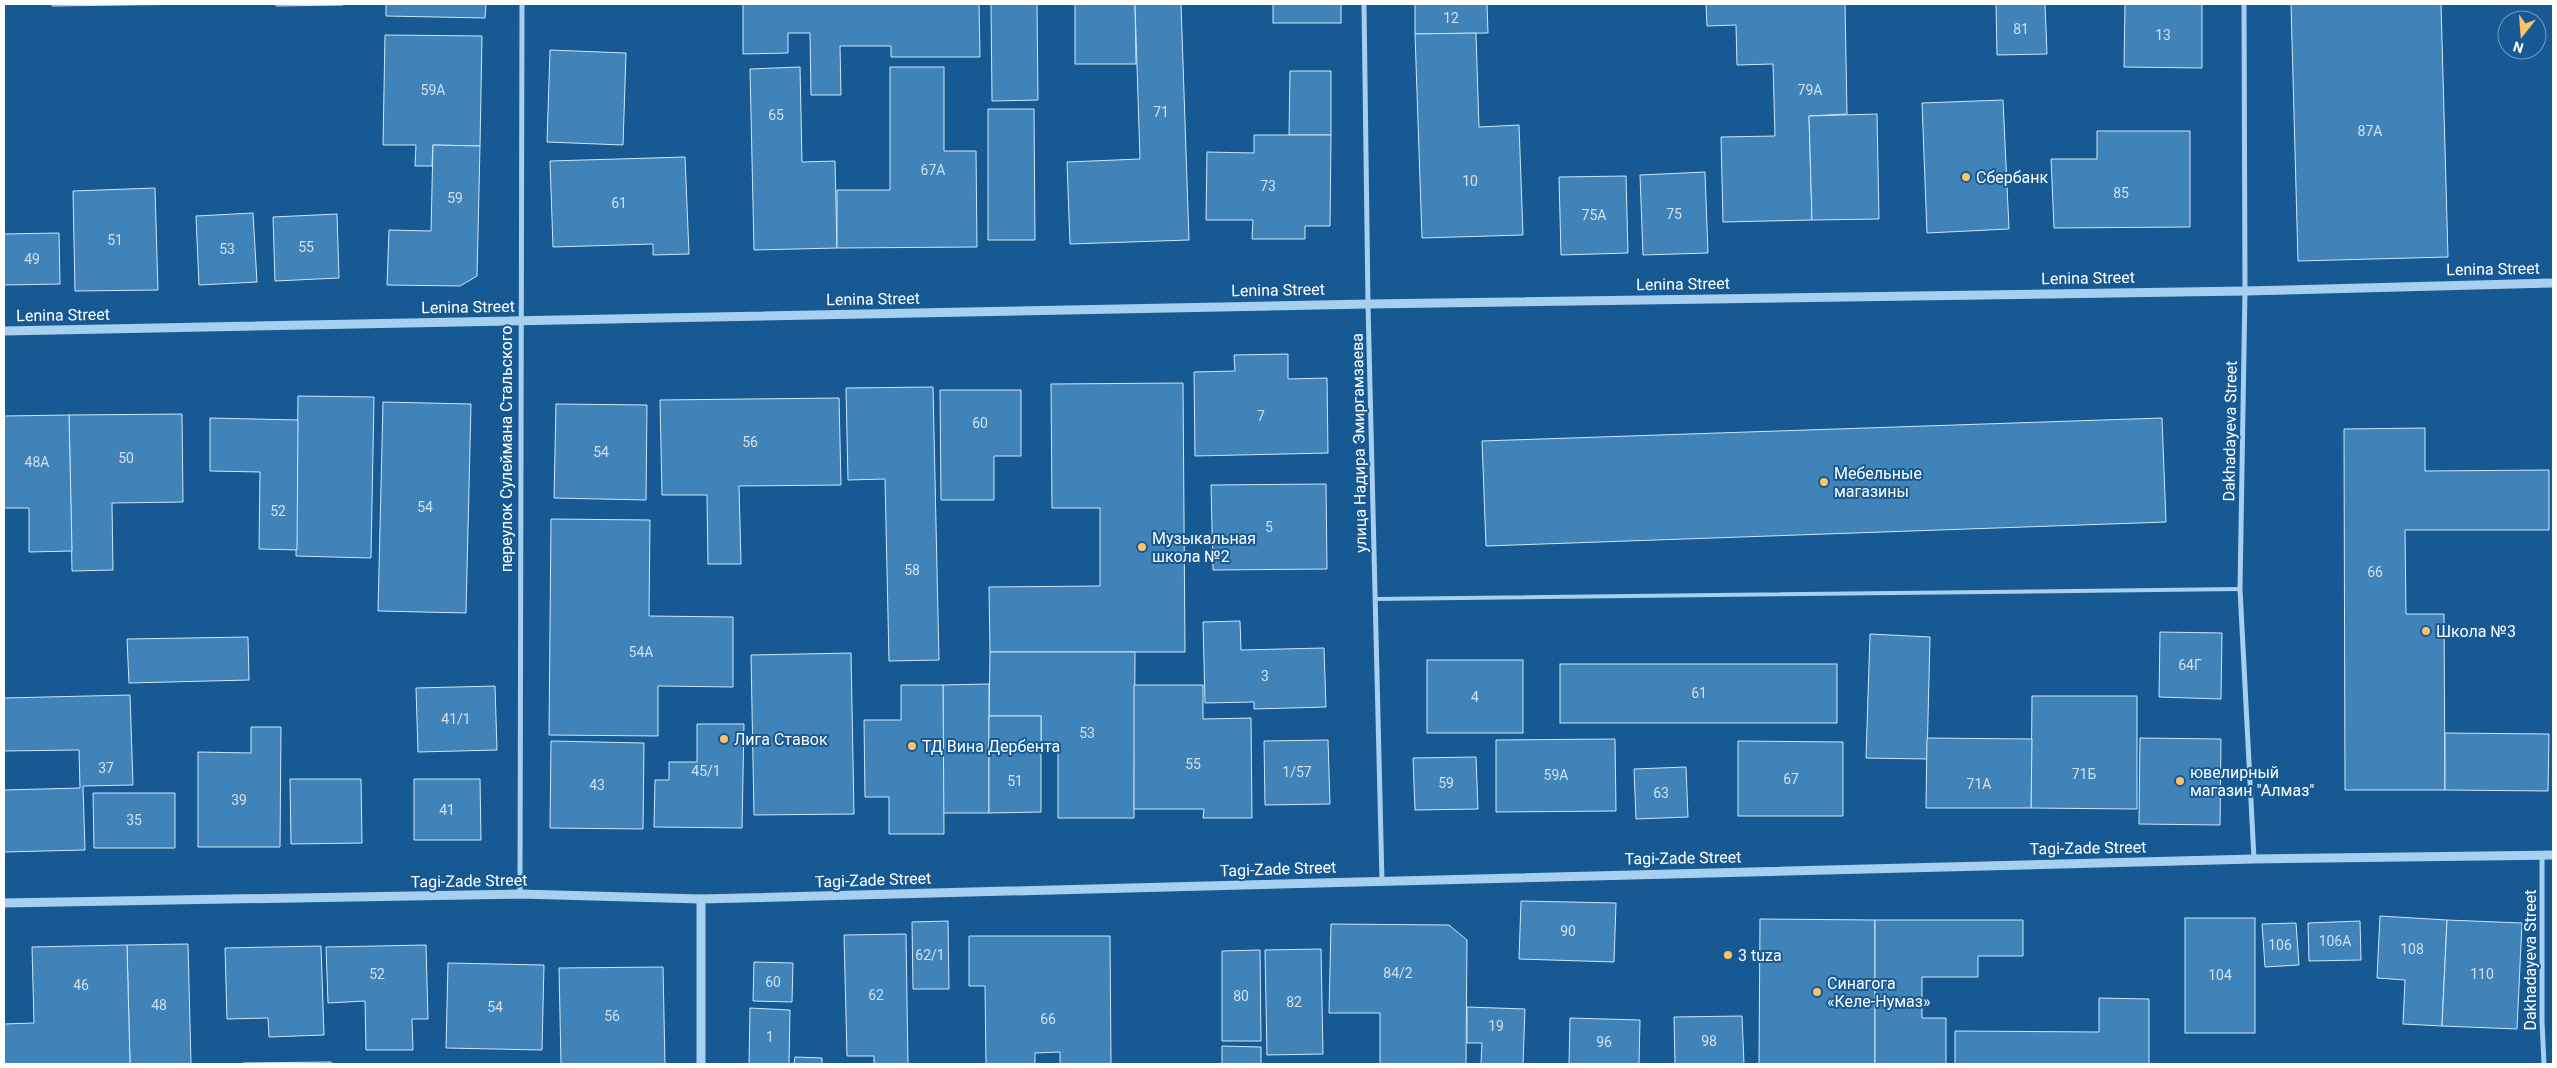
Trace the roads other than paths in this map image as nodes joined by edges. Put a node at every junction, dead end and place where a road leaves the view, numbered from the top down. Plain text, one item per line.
1 (522, 4) edge
2 (1364, 4) edge
3 (2244, 4) edge
4 (2553, 283) edge
5 (2245, 291) junction
6 (1368, 304) junction
7 (521, 321) junction
8 (4, 331) edge
9 (2240, 589) junction
10 (1375, 599) junction
11 (2542, 855) junction
12 (2553, 855) edge
13 (2254, 859) junction
14 (1382, 881) junction
15 (520, 894) junction
16 (701, 899) junction
17 (4, 902) edge
18 (700, 1064) edge
19 (2544, 1064) edge

1 - 7 street, переулок Сулеймана Стальского
2 - 6 street, улица Надира Эмиргамзаева
3 - 5 street, Dakhadayeva Street
4 - 5 street, Lenina Street
5 - 6 street, Lenina Street
5 - 9 street, Dakhadayeva Street
6 - 7 street, Lenina Street
6 - 10 street, улица Надира Эмиргамзаева
7 - 8 street, Lenina Street
7 - 15 street, переулок Сулеймана Стальского
9 - 10 lane
9 - 13 street, Dakhadayeva Street
10 - 14 street, улица Надира Эмиргамзаева
11 - 12 street, Tagi-Zade Street
11 - 13 street, Tagi-Zade Street
11 - 19 street, Dakhadayeva Street
13 - 14 street, Tagi-Zade Street
14 - 16 street, Tagi-Zade Street
15 - 16 street, Tagi-Zade Street
15 - 17 street, Tagi-Zade Street
16 - 18 street

